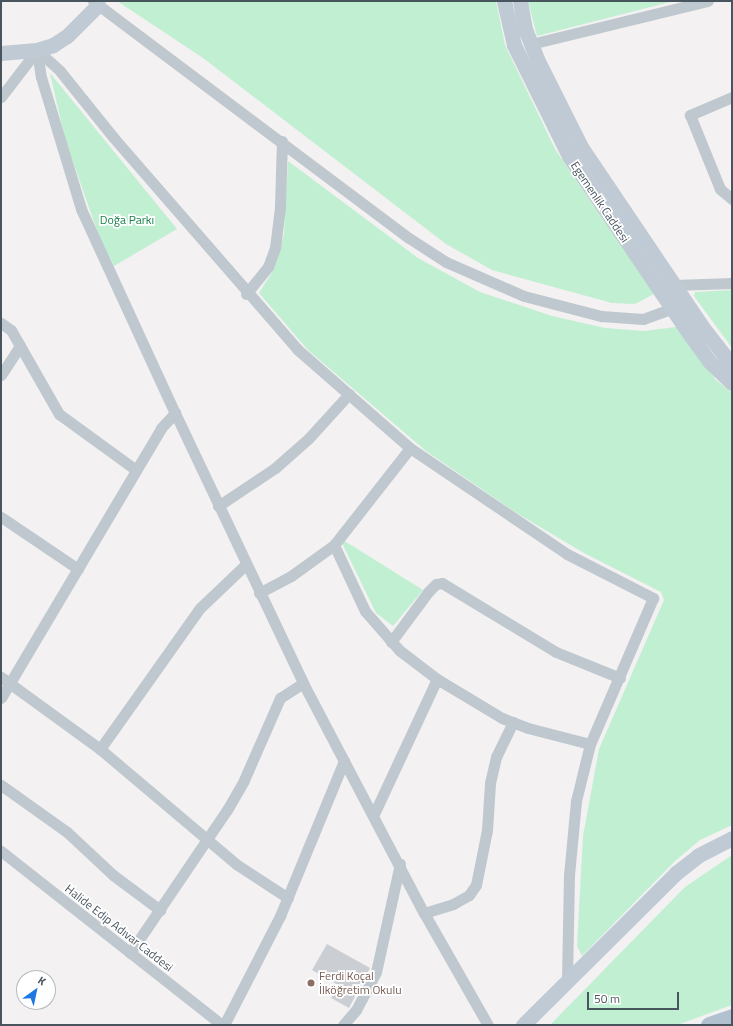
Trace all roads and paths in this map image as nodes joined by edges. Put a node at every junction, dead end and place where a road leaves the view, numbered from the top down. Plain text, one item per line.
1 (504, 1) edge
2 (520, 1) edge
3 (705, 1) edge
4 (95, 3) edge
5 (531, 44) junction
6 (37, 50) junction
7 (1, 53) edge
8 (1, 97) edge
9 (732, 97) edge
10 (282, 141) junction
11 (732, 199) edge
12 (732, 282) edge
13 (674, 285) junction
14 (246, 294) junction
15 (686, 302) junction
16 (673, 310) junction
17 (1, 323) edge
18 (20, 346) junction
19 (732, 365) edge
20 (1, 375) edge
21 (732, 383) edge
22 (348, 394) junction
23 (175, 413) junction
24 (410, 448) junction
25 (136, 470) junction
26 (218, 506) junction
27 (1, 517) edge
28 (334, 545) junction
29 (245, 565) junction
30 (78, 570) junction
31 (259, 593) junction
32 (391, 642) junction
33 (620, 678) junction
34 (437, 679) junction
35 (5, 680) edge
36 (303, 683) junction
37 (1, 698) edge
38 (513, 722) junction
39 (590, 744) junction
40 (100, 749) junction
41 (344, 761) junction
42 (1, 785) edge
43 (374, 814) junction
44 (732, 838) edge
45 (207, 841) junction
46 (1, 851) edge
47 (400, 864) junction
48 (288, 898) junction
49 (160, 910) junction
50 (424, 913) junction
51 (130, 953) junction
52 (567, 983) junction
53 (732, 1017) edge
54 (223, 1025) edge
55 (343, 1025) edge
56 (488, 1025) edge
57 (523, 1025) edge
58 (709, 1025) edge

1 - 16 main road, Egemenlik Caddesi
2 - 5 main road, Egemenlik Caddesi
3 - 5 street
4 - 6 main road
4 - 10 street
5 - 13 main road, Egemenlik Caddesi
6 - 7 main road
6 - 8 street
6 - 14 street
6 - 23 street
9 - 11 street
10 - 14 street
10 - 16 street
12 - 13 street
13 - 15 main road, Egemenlik Caddesi
14 - 22 street
15 - 16 street
15 - 19 main road, Egemenlik Caddesi
16 - 21 main road, Egemenlik Caddesi
17 - 18 street
18 - 20 street
18 - 25 street
22 - 24 street
22 - 26 street
23 - 25 street
23 - 26 street
24 - 28 street
24 - 33 street
25 - 30 street
26 - 29 street
27 - 30 street
28 - 31 street
28 - 32 street
29 - 31 street
29 - 40 street
30 - 35 street
31 - 36 street
32 - 33 street
32 - 34 street
33 - 39 street
34 - 38 street
34 - 43 street
35 - 37 street
35 - 40 street
36 - 41 street
36 - 45 street
38 - 39 street
38 - 50 street
39 - 52 street
40 - 45 street
41 - 43 street
41 - 48 street
42 - 49 street
43 - 47 street
44 - 52 main road
45 - 48 street
45 - 49 street
46 - 51 street, Halide Edip Adıvar Caddesi
47 - 50 street
47 - 55 street
48 - 54 street
49 - 51 street
50 - 56 street
51 - 54 street, Halide Edip Adıvar Caddesi
52 - 57 main road
53 - 58 main road

